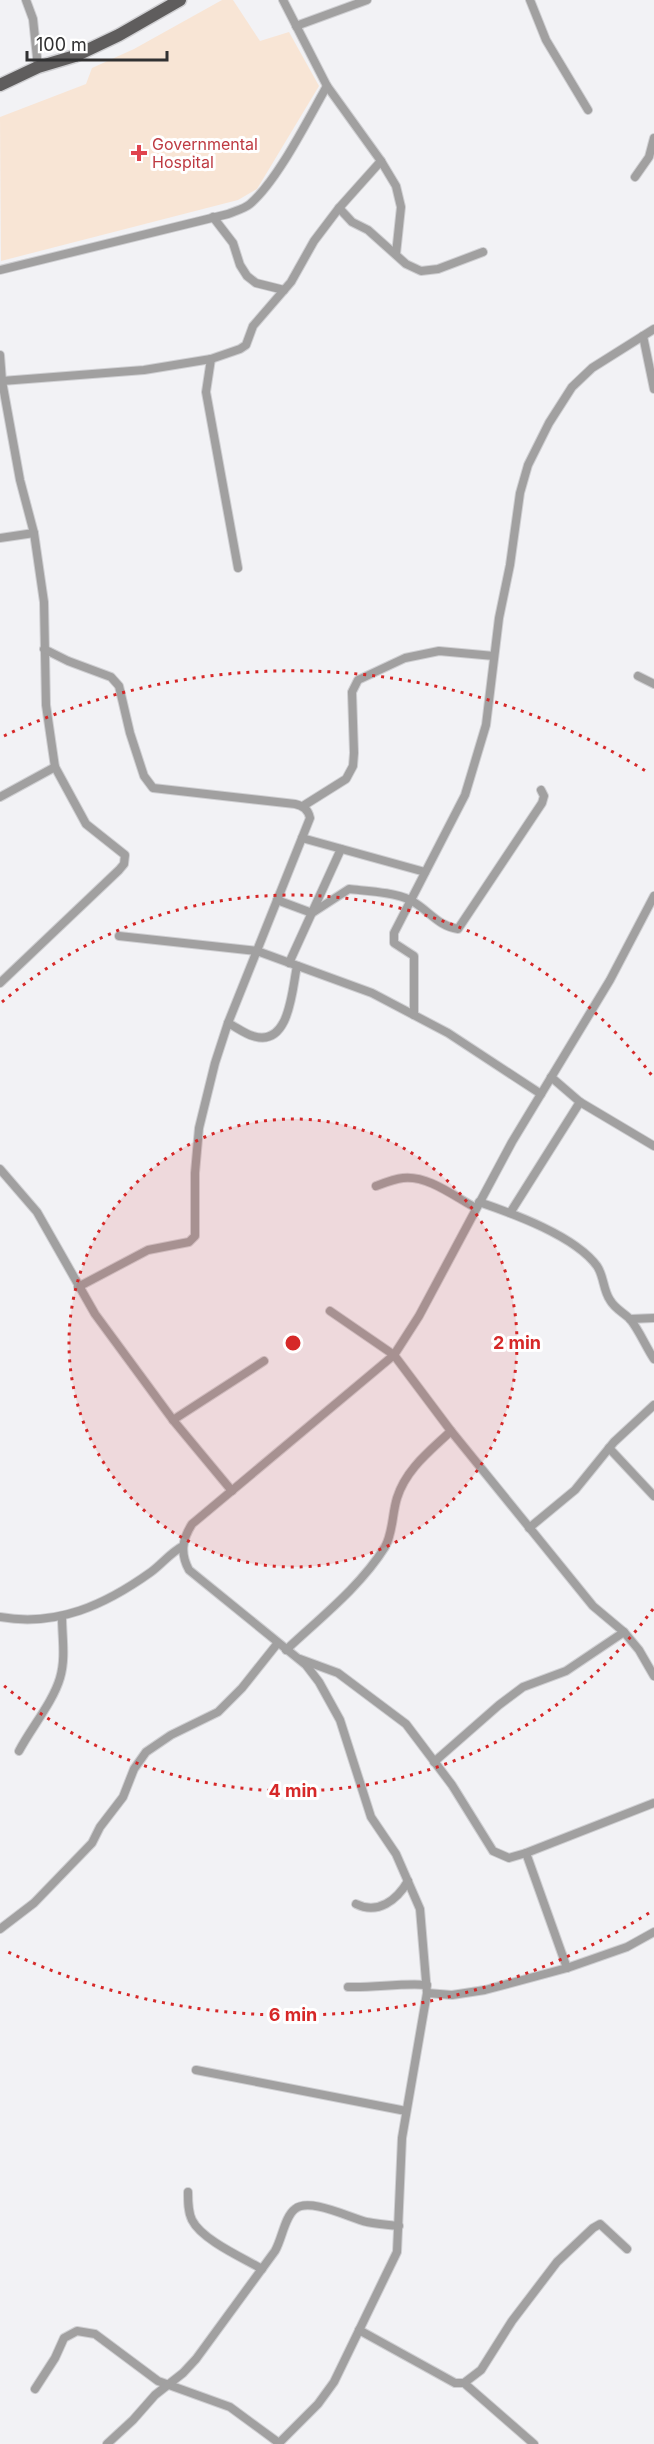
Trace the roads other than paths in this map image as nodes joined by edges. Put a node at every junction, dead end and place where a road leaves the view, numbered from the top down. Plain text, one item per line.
1 (26, 0) edge
2 (180, 0) edge
3 (283, 0) edge
4 (367, 0) edge
5 (530, 0) edge
6 (296, 26) junction
7 (38, 67) junction
8 (0, 85) edge
9 (327, 86) junction
10 (588, 110) dead end
11 (654, 138) edge
12 (381, 161) junction
13 (635, 177) dead end
14 (339, 208) junction
15 (213, 217) junction
16 (483, 252) dead end
17 (396, 254) junction
18 (0, 270) edge
19 (284, 290) junction
20 (654, 329) edge
21 (643, 336) junction
22 (0, 354) edge
23 (211, 359) junction
24 (2, 381) junction
25 (654, 388) edge
26 (33, 533) junction
27 (0, 538) edge
28 (238, 568) dead end
29 (44, 649) junction
30 (494, 656) junction
31 (638, 676) dead end
32 (654, 684) edge
33 (55, 767) junction
34 (541, 790) dead end
35 (0, 797) edge
36 (303, 806) junction
37 (302, 838) junction
38 (341, 849) junction
39 (425, 873) junction
40 (654, 896) edge
41 (277, 900) junction
42 (410, 900) junction
43 (312, 914) junction
44 (119, 936) dead end
45 (256, 951) junction
46 (293, 965) junction
47 (0, 983) edge
48 (414, 1015) junction
49 (228, 1023) junction
50 (551, 1077) junction
51 (542, 1094) junction
52 (580, 1102) junction
53 (654, 1146) edge
54 (0, 1169) edge
55 (376, 1186) dead end
56 (478, 1205) junction
57 (510, 1213) junction
58 (78, 1287) junction
59 (330, 1311) dead end
60 (654, 1318) edge
61 (630, 1319) junction
62 (394, 1355) junction
63 (654, 1359) edge
64 (264, 1361) dead end
65 (654, 1405) edge
66 (173, 1420) junction
67 (451, 1431) junction
68 (609, 1448) junction
69 (232, 1491) junction
70 (654, 1496) edge
71 (529, 1528) junction
72 (183, 1546) junction
73 (0, 1617) edge
74 (62, 1617) junction
75 (624, 1632) junction
76 (277, 1644) junction
77 (286, 1650) junction
78 (294, 1657) junction
79 (654, 1677) edge
80 (19, 1750) dead end
81 (434, 1762) junction
82 (654, 1803) edge
83 (526, 1853) junction
84 (408, 1881) junction
85 (356, 1904) dead end
86 (0, 1929) edge
87 (654, 1932) edge
88 (567, 1968) junction
89 (348, 1987) dead end
90 (427, 1989) junction
91 (196, 2070) dead end
92 (406, 2111) junction
93 (188, 2192) dead end
94 (399, 2226) junction
95 (627, 2249) dead end
96 (262, 2269) junction
97 (358, 2330) junction
98 (464, 2383) junction
99 (166, 2386) junction
100 (35, 2389) dead end
101 (106, 2444) edge
102 (278, 2444) edge
103 (534, 2444) edge

1 - 7 street
2 - 7 main road
3 - 6 street
4 - 6 street
5 - 10 street
6 - 9 street
7 - 8 main road
9 - 12 street
9 - 15 street
11 - 13 street
12 - 14 street
12 - 17 street
14 - 17 street
14 - 19 street
15 - 18 street
15 - 19 street
16 - 17 street
19 - 23 street
20 - 21 street
21 - 25 street
21 - 30 street
22 - 24 street
23 - 24 street
23 - 28 street
24 - 26 street
26 - 27 street
26 - 29 street
29 - 33 street
29 - 36 street
30 - 36 street
30 - 39 street
31 - 32 street
33 - 35 street
33 - 47 street
34 - 42 street
36 - 37 street
37 - 38 street
37 - 41 street
38 - 39 street
38 - 43 street
39 - 42 street
40 - 50 street
41 - 43 street
41 - 45 street
42 - 43 street
42 - 48 street
43 - 46 street
44 - 45 street
45 - 46 street
45 - 49 street
46 - 48 street
46 - 49 street
48 - 51 street
49 - 58 street
50 - 51 street
50 - 52 street
51 - 56 street
52 - 53 street
52 - 57 street
54 - 58 street
55 - 56 street
56 - 57 street
56 - 62 street
57 - 61 street
58 - 66 street
59 - 62 street
60 - 61 street
61 - 63 street
62 - 67 street
62 - 69 street
64 - 66 street
65 - 68 street
66 - 69 street
67 - 71 street
67 - 77 street
68 - 70 street
68 - 71 street
69 - 72 street
71 - 75 street
72 - 74 street
72 - 76 street
73 - 74 street
74 - 80 street
75 - 79 street
75 - 81 street
76 - 77 street
76 - 86 street
77 - 78 street
78 - 81 street
78 - 84 street
81 - 83 street
82 - 83 street
83 - 88 street
84 - 85 street
84 - 90 street
87 - 88 street
88 - 90 street
89 - 90 street
90 - 92 street
91 - 92 street
92 - 94 street
93 - 96 street
94 - 96 street
94 - 97 street
95 - 98 street
96 - 99 street
97 - 98 street
97 - 102 street
98 - 103 street
99 - 100 street
99 - 101 street
99 - 102 street

